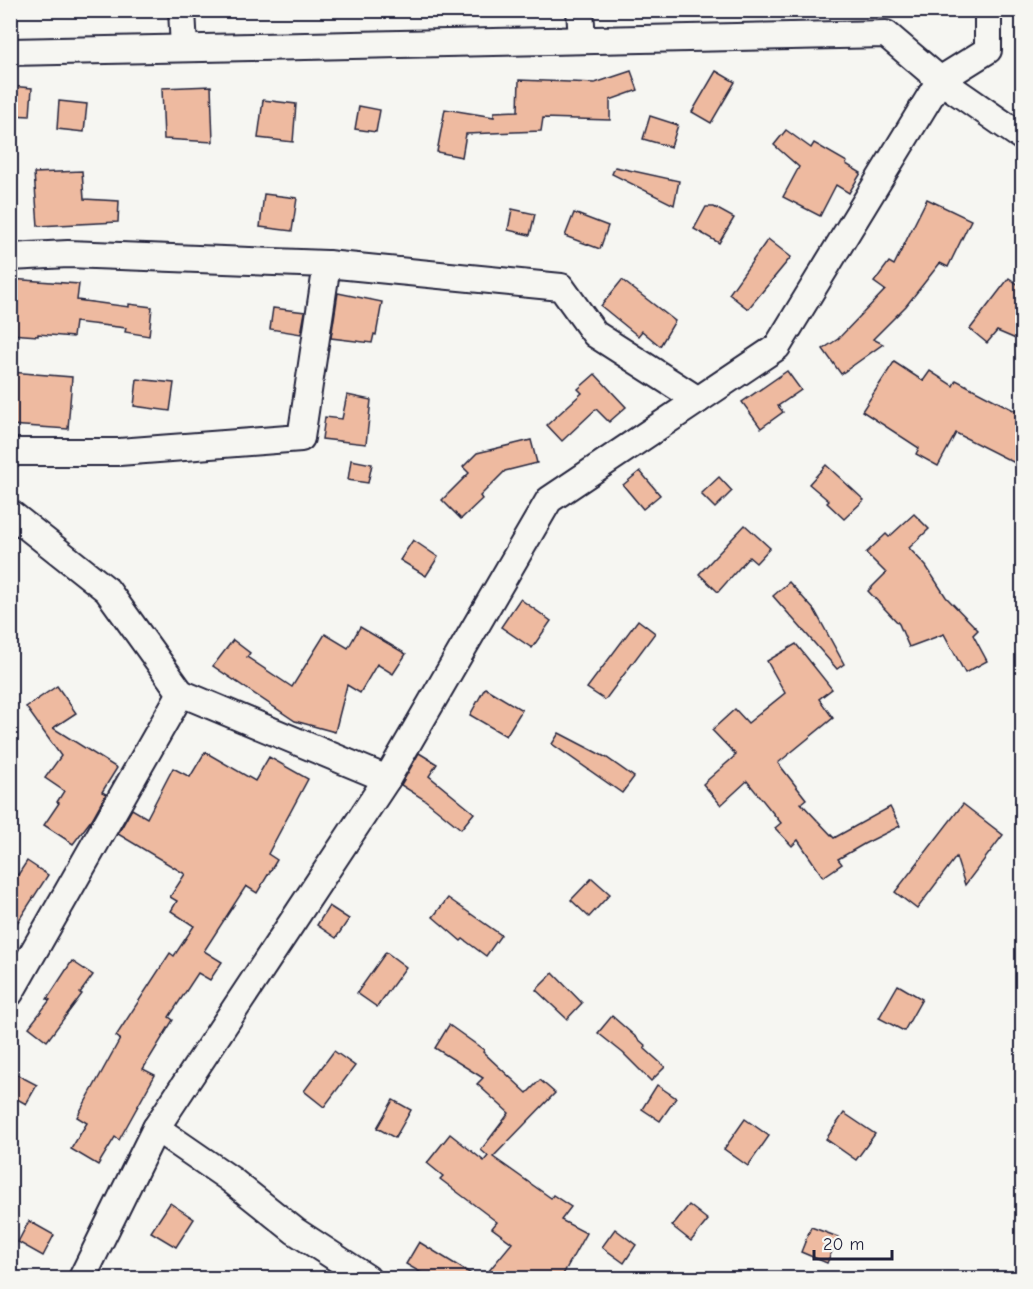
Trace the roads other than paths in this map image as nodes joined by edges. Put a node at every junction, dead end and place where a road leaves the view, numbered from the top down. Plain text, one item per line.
1 (182, 10) edge
2 (580, 10) edge
3 (988, 10) edge
4 (582, 40) junction
5 (184, 48) junction
6 (10, 52) edge
7 (940, 80) junction
8 (1023, 137) edge
9 (10, 257) edge
10 (327, 264) junction
11 (698, 400) junction
12 (10, 452) edge
13 (10, 513) edge
14 (180, 693) junction
15 (387, 779) junction
16 (10, 993) edge
17 (156, 1128) junction
18 (82, 1278) edge
19 (367, 1278) edge

1 - 5 street
2 - 4 street
3 - 7 street
4 - 5 street
4 - 7 street
5 - 6 street
7 - 8 street
7 - 11 street
9 - 10 street
10 - 11 street
10 - 12 street
11 - 15 street
13 - 14 street
14 - 15 street
14 - 16 street
15 - 17 street
17 - 18 street
17 - 19 street

